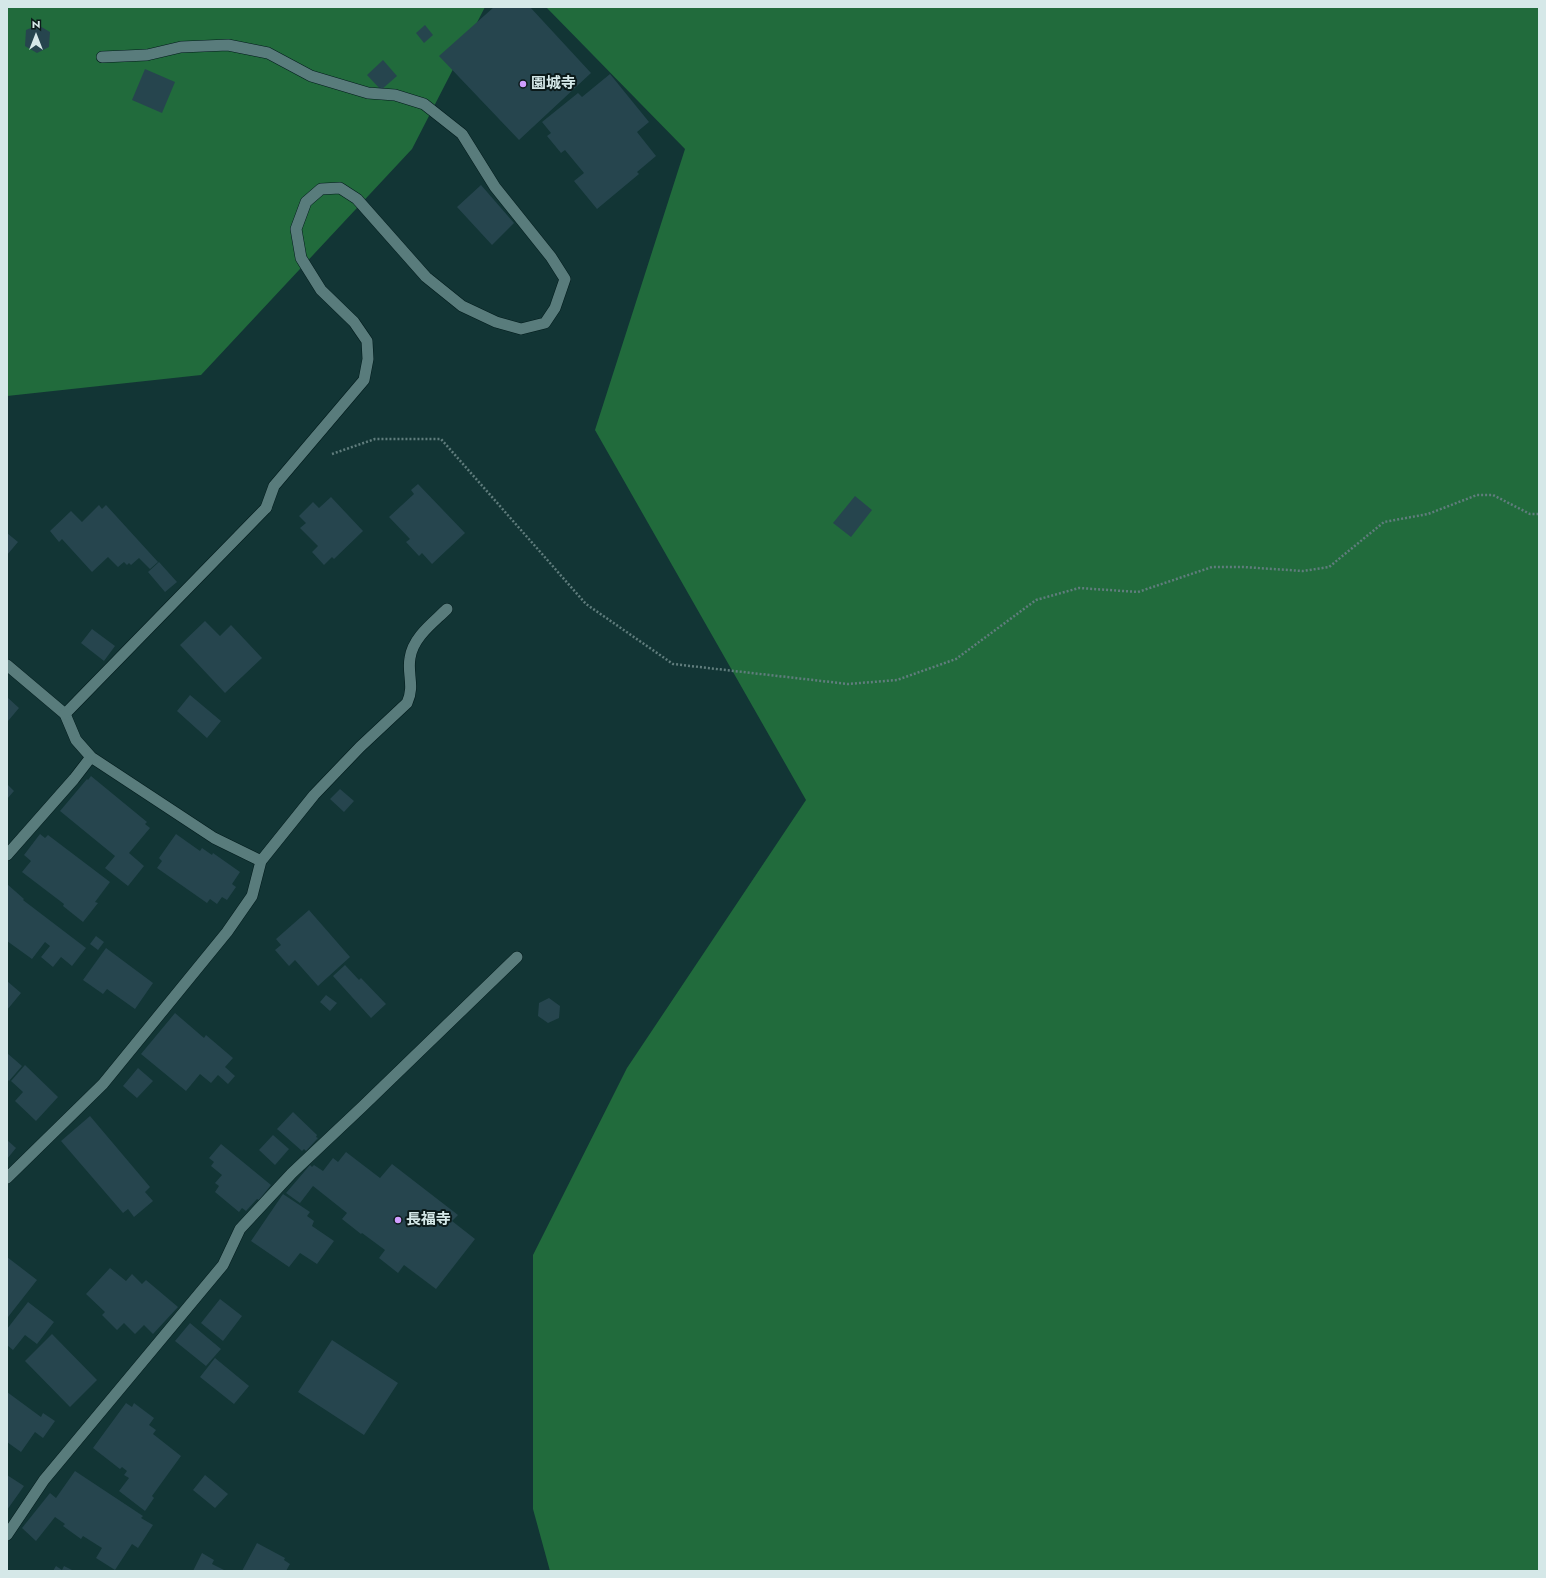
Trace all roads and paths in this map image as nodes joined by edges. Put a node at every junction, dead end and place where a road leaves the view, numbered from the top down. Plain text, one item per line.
1 (102, 57) dead end
2 (328, 456) dead end
3 (1539, 514) edge
4 (447, 609) dead end
5 (7, 665) edge
6 (65, 714) junction
7 (91, 757) junction
8 (7, 855) edge
9 (261, 861) junction
10 (517, 957) dead end
11 (7, 1178) edge
12 (7, 1535) edge

1 - 6 street
2 - 3 path
4 - 9 street
5 - 6 street
6 - 7 street
7 - 8 street
7 - 9 street
9 - 11 street
10 - 12 street

